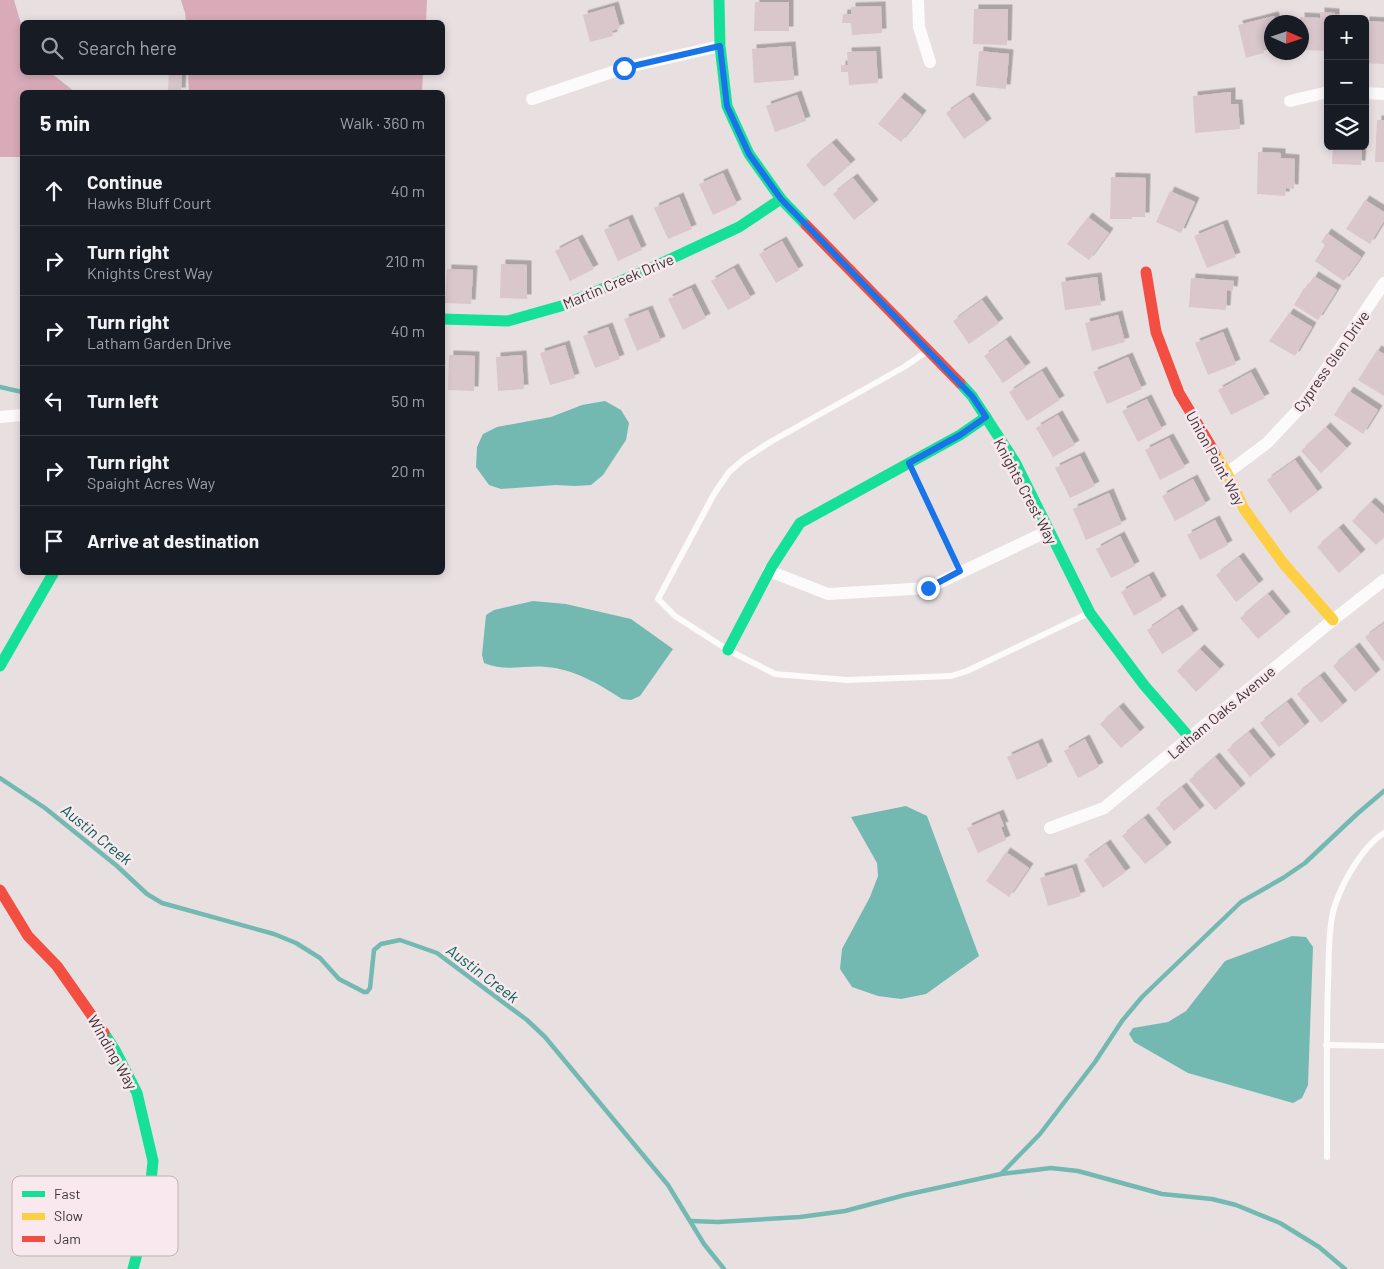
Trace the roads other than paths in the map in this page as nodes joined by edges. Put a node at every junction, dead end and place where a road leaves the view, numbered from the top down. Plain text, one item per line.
1 (719, 0) edge
2 (918, 0) edge
3 (720, 46) junction
4 (930, 62) dead end
5 (1324, 93) edge
6 (1369, 93) edge
7 (1384, 94) edge
8 (532, 99) dead end
9 (1290, 101) dead end
10 (781, 199) junction
11 (1146, 272) dead end
12 (1384, 283) edge
13 (445, 320) edge
14 (928, 351) junction
15 (20, 414) edge
16 (986, 417) junction
17 (0, 418) edge
18 (909, 463) junction
19 (1227, 473) junction
20 (1048, 531) junction
21 (769, 571) junction
22 (960, 571) junction
23 (52, 575) edge
24 (1384, 580) edge
25 (1090, 613) junction
26 (1332, 620) junction
27 (728, 650) junction
28 (0, 666) edge
29 (1190, 738) junction
30 (1050, 828) dead end
31 (1384, 833) edge
32 (0, 890) edge
33 (1326, 1045) junction
34 (1384, 1046) edge
35 (1327, 1157) dead end
36 (152, 1176) edge
37 (136, 1256) edge
38 (133, 1269) edge

1 - 3 street, Knights Crest Way
2 - 4 street
3 - 8 street
3 - 10 street, Knights Crest Way
5 - 9 street
6 - 7 street
10 - 13 street, Martin Creek Drive
10 - 14 street, Knights Crest Way
11 - 19 street, Union Point Way
12 - 19 street, Cypress Glen Drive
14 - 16 street, Knights Crest Way
14 - 27 lane
15 - 17 street
16 - 18 street
16 - 20 street, Knights Crest Way
18 - 21 street
18 - 22 lane
19 - 26 street, Union Point Way
20 - 22 street
20 - 25 street, Knights Crest Way
21 - 22 street
21 - 27 street
23 - 28 street
24 - 26 street, Latham Oaks Avenue
25 - 27 lane
25 - 29 street, Knights Crest Way
26 - 29 street, Latham Oaks Avenue
29 - 30 street, Latham Oaks Avenue
31 - 33 lane
32 - 36 street, Winding Way
33 - 34 lane
33 - 35 lane
37 - 38 street, Winding Way

